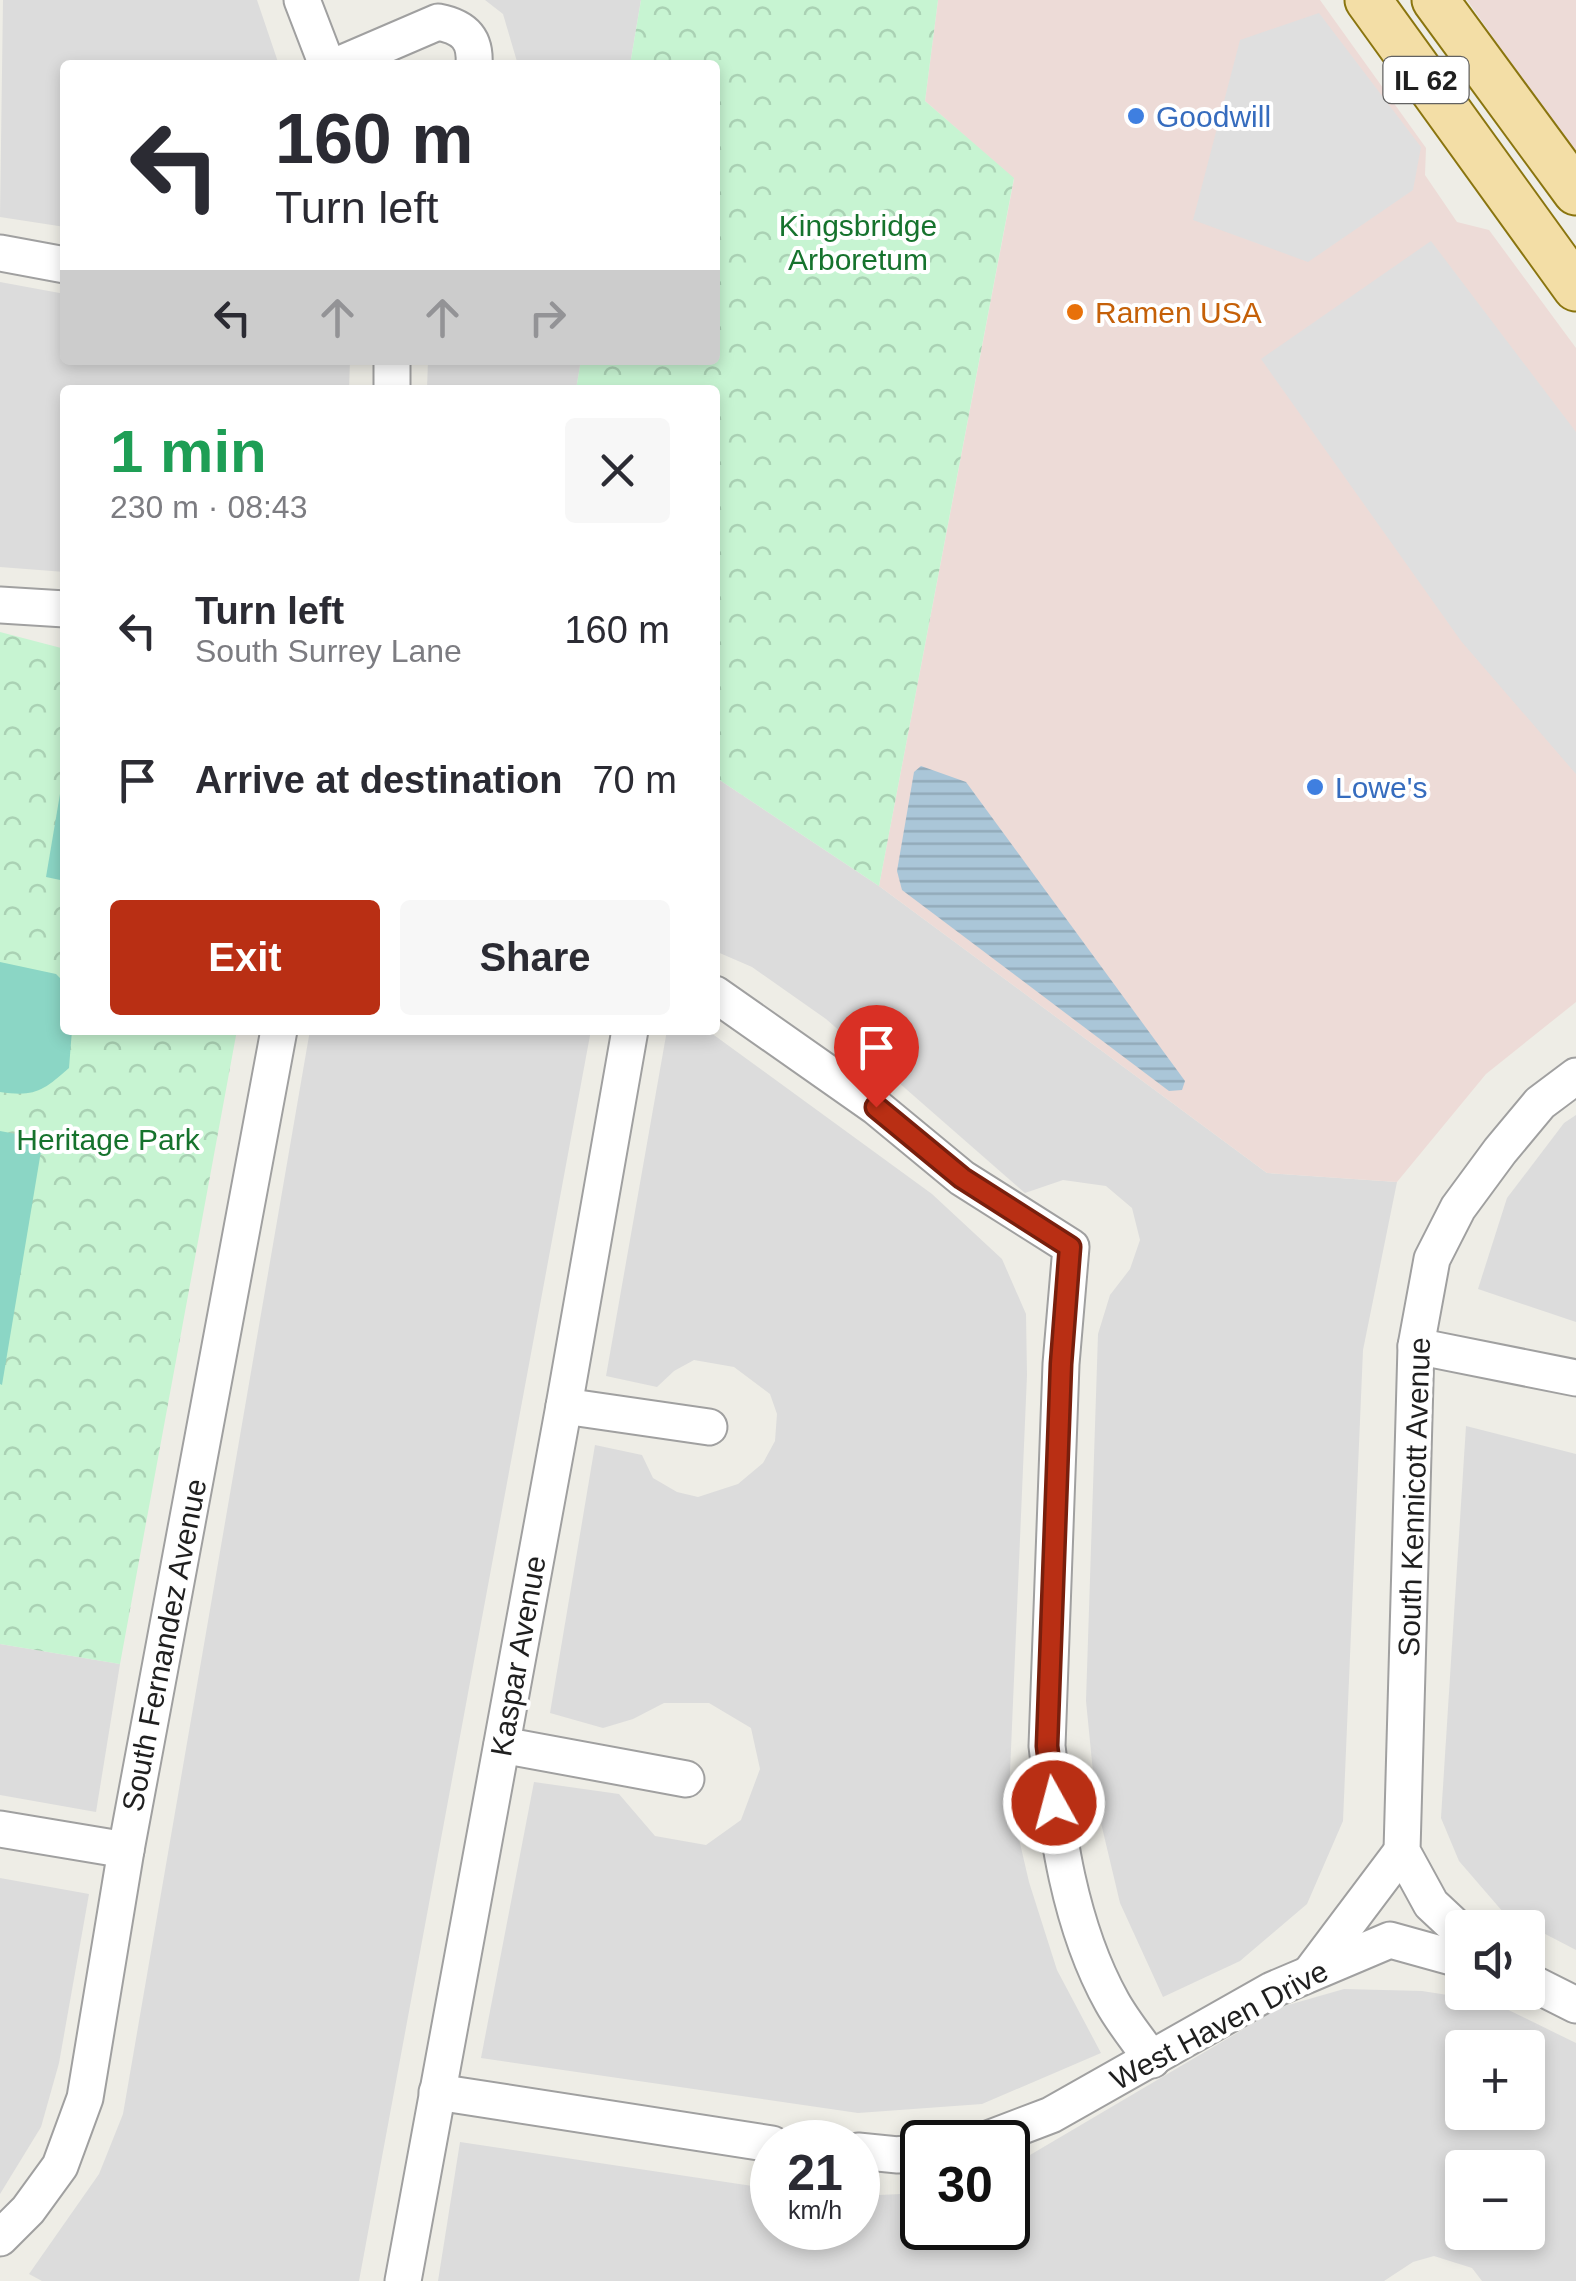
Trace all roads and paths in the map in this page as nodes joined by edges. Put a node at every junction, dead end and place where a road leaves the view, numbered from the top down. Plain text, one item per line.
1 (302, 0) edge
2 (1368, 0) edge
3 (1435, 0) edge
4 (325, 60) edge
5 (350, 60) edge
6 (474, 60) edge
7 (1576, 192) edge
8 (0, 253) edge
9 (60, 263) edge
10 (1576, 288) edge
11 (0, 606) edge
12 (60, 610) edge
13 (720, 998) edge
14 (278, 1035) edge
15 (629, 1035) edge
16 (1576, 1076) edge
17 (1416, 1346) junction
18 (1576, 1378) edge
19 (564, 1406) junction
20 (708, 1426) dead end
21 (502, 1744) junction
22 (686, 1779) dead end
23 (0, 1829) edge
24 (126, 1850) junction
25 (1402, 1851) junction
26 (1445, 1917) edge
27 (1445, 1955) edge
28 (1311, 1973) junction
29 (1545, 1990) edge
30 (1576, 2005) edge
31 (1152, 2060) junction
32 (437, 2092) junction
33 (1030, 2123) edge
34 (750, 2141) edge
35 (0, 2238) edge
36 (403, 2281) edge

1 - 4 street
2 - 10 main road, IL 62
3 - 7 main road, IL 62
5 - 6 street
8 - 9 street
11 - 12 street
13 - 31 street
14 - 24 street, South Fernandez Avenue
15 - 19 street, Kaspar Avenue
16 - 17 street, South Kennicott Avenue
17 - 18 street
17 - 25 street, South Kennicott Avenue
19 - 20 street
19 - 21 street, Kaspar Avenue
21 - 22 street
21 - 32 street, Kaspar Avenue
23 - 24 street
24 - 35 street, South Fernandez Avenue
25 - 26 street
25 - 28 street
27 - 28 street, West Haven Drive
28 - 31 street, West Haven Drive
29 - 30 street
31 - 33 street, West Haven Drive
32 - 34 street
32 - 36 street, Kaspar Avenue

